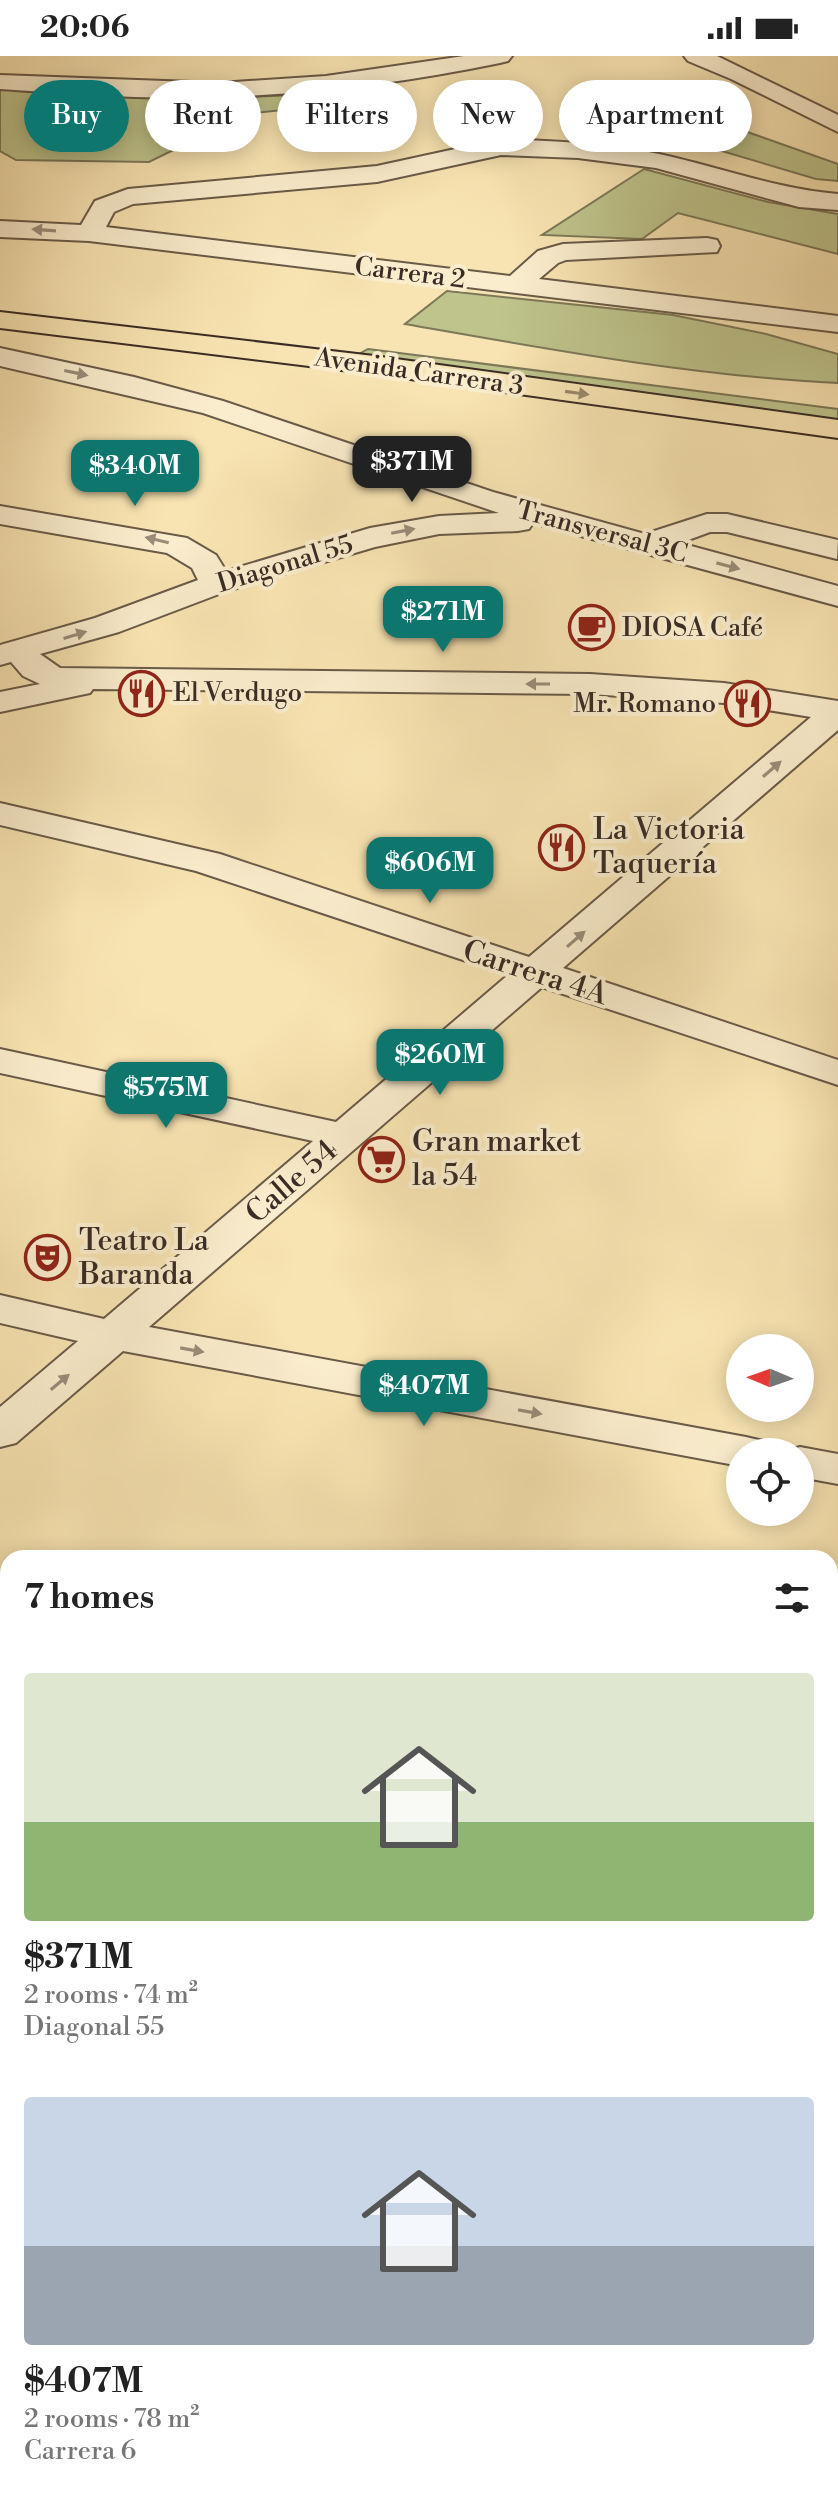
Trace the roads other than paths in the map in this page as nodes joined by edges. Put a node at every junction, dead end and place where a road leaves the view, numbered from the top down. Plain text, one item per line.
1 (500, 56) edge
2 (696, 56) edge
3 (0, 82) edge
4 (838, 125) edge
5 (838, 202) edge
6 (0, 229) edge
7 (89, 233) junction
8 (707, 246) dead end
9 (515, 286) junction
10 (0, 304) edge
11 (0, 320) edge
12 (832, 326) edge
13 (3, 359) edge
14 (812, 398) dead end
15 (838, 429) edge
16 (0, 515) edge
17 (579, 526) junction
18 (646, 544) junction
19 (837, 549) edge
20 (216, 584) junction
21 (838, 596) edge
22 (10, 653) edge
23 (112, 681) junction
24 (0, 702) edge
25 (838, 712) edge
26 (0, 814) edge
27 (536, 974) junction
28 (0, 1061) edge
29 (838, 1073) edge
30 (345, 1136) junction
31 (0, 1309) edge
32 (115, 1335) junction
33 (0, 1432) edge
34 (726, 1448) edge
35 (814, 1465) edge
36 (838, 1469) edge

1 - 3 street
2 - 4 street
5 - 7 street
7 -> 6 street, Carrera 2
7 - 9 street, Carrera 2
8 - 9 street
9 - 12 street, Carrera 2
10 - 14 main road, Avenida Carrera 3
11 -> 15 main road, Avenida Carrera 3
13 -> 17 street, Transversal 3C
20 -> 16 street
17 - 18 street, Transversal 3C
20 -> 17 street, Diagonal 55
18 - 19 street
18 -> 21 street, Transversal 3C
22 -> 20 street, Diagonal 55
22 - 23 street
23 - 24 street
25 -> 23 street
27 -> 25 street, Calle 54
26 - 27 street, Carrera 4A
27 - 29 street, Carrera 4A
27 - 30 street, Calle 54
28 - 30 street
30 - 32 street, Calle 54
31 - 32 street
33 -> 32 street, Calle 54
32 -> 34 street
35 - 36 street

